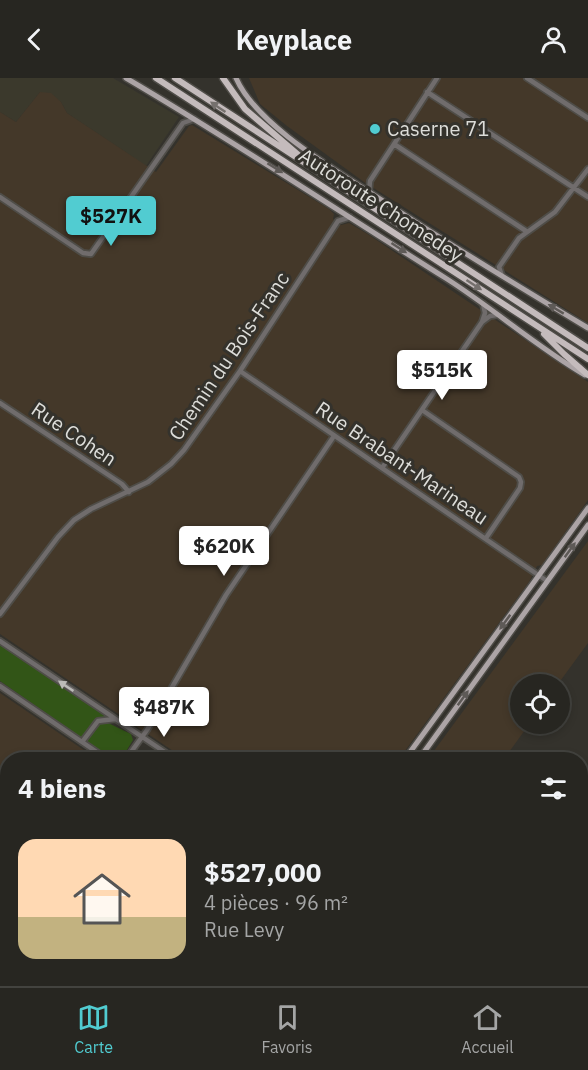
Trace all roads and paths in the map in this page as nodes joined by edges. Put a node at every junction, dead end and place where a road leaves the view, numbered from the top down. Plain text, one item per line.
1 (126, 78) edge
2 (175, 78) edge
3 (225, 78) edge
4 (236, 78) edge
5 (437, 78) edge
6 (527, 78) edge
7 (156, 79) edge
8 (542, 80) edge
9 (538, 85) junction
10 (427, 92) junction
11 (183, 112) junction
12 (588, 118) edge
13 (194, 119) junction
14 (183, 123) junction
15 (394, 144) junction
16 (588, 169) edge
17 (316, 171) junction
18 (370, 181) junction
19 (357, 184) junction
20 (574, 188) junction
21 (369, 192) junction
22 (0, 197) edge
23 (588, 197) edge
24 (337, 208) junction
25 (351, 217) junction
26 (339, 220) junction
27 (526, 231) junction
28 (500, 267) junction
29 (489, 269) junction
30 (502, 276) junction
31 (483, 304) junction
32 (497, 315) junction
33 (482, 322) junction
34 (535, 325) junction
35 (588, 328) edge
36 (560, 329) junction
37 (588, 343) edge
38 (588, 348) edge
39 (588, 359) edge
40 (240, 371) junction
41 (588, 376) edge
42 (0, 403) edge
43 (422, 410) junction
44 (334, 435) junction
45 (382, 468) junction
46 (129, 492) junction
47 (588, 508) edge
48 (588, 525) edge
49 (486, 538) junction
50 (539, 575) junction
51 (548, 581) junction
52 (0, 614) edge
53 (0, 641) edge
54 (0, 686) edge
55 (115, 719) junction
56 (141, 736) junction
57 (82, 742) junction
58 (97, 752) edge
59 (131, 752) edge
60 (165, 752) edge
61 (410, 752) edge
62 (423, 752) edge

1 - 11 main road
17 -> 2 highway, Autoroute Chomedey
3 - 17 highway
4 - 19 main road
5 - 10 street
6 - 9 street
7 -> 34 highway, Autoroute Chomedey
8 - 9 street
9 - 12 street
10 - 15 street
10 - 20 street
11 - 13 main road
11 - 14 street
13 - 14 street
13 -> 24 main road
14 - 22 street
15 - 18 street
15 - 27 street
16 - 20 street
17 - 36 highway, Autoroute Chomedey
18 - 19 street
18 - 21 street
19 - 21 main road
20 - 23 street
20 - 27 street
21 - 29 main road
24 - 25 main road
24 - 26 street
25 - 26 street
25 -> 31 main road
26 - 40 street, Chemin du Bois-Franc
27 - 28 street
28 - 29 street
28 - 30 street
29 - 30 main road
35 -> 30 main road
31 - 32 main road
31 - 33 street
32 - 33 street
32 - 41 main road
33 - 43 street
34 - 39 highway, Autoroute Chomedey
34 - 41 highway
36 - 37 highway
36 - 38 highway, Autoroute Chomedey
40 - 44 street, Rue Brabant-Marineau
40 - 46 street, Chemin du Bois-Franc
42 - 46 street, Rue Cohen
43 - 45 street
43 - 49 street
44 - 45 street, Rue Brabant-Marineau
44 - 56 street
45 - 49 street, Rue Brabant-Marineau
46 - 52 street, Chemin du Bois-Franc
47 - 50 main road
51 -> 48 main road
49 - 50 street, Rue Brabant-Marineau
50 - 51 street, Rue Brabant-Marineau
50 -> 61 main road
62 -> 51 main road
55 -> 53 street
54 - 57 street
55 - 56 street
55 - 57 street
56 - 59 street
56 - 60 street
57 - 58 street

